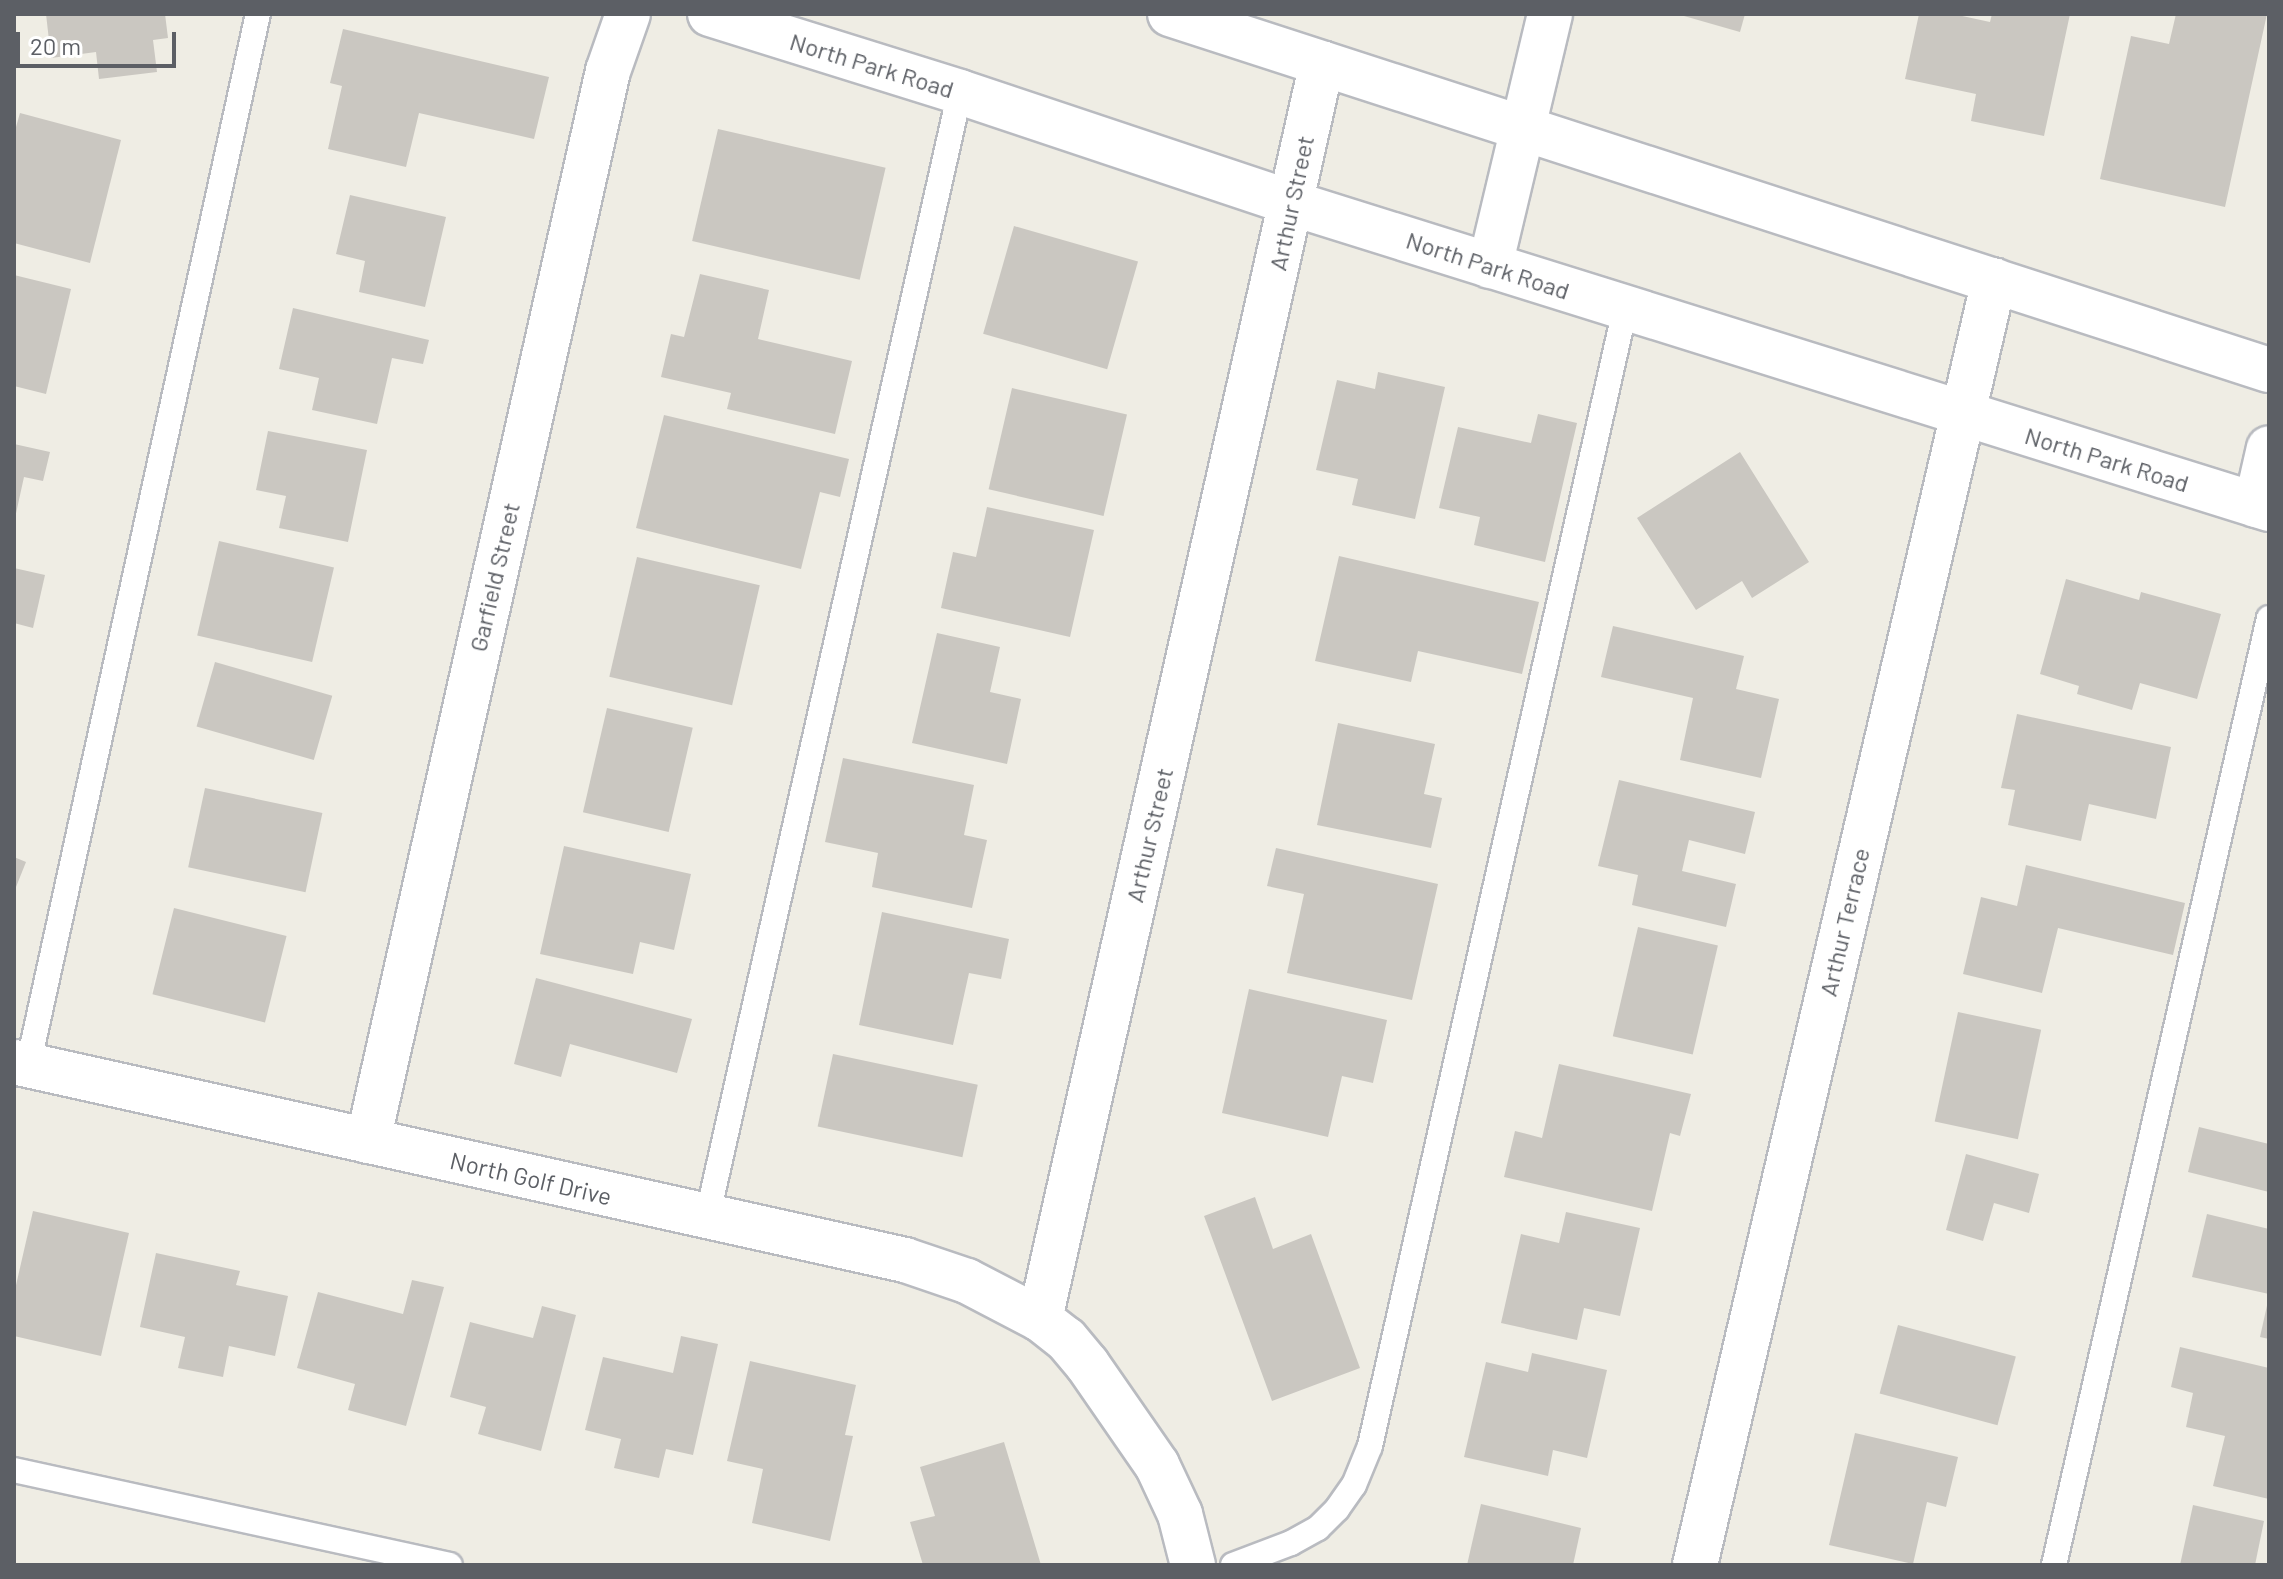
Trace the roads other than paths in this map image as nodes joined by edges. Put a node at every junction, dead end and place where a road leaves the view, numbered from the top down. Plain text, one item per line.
1 (258, 14) edge
2 (628, 14) edge
3 (710, 14) edge
4 (1170, 14) edge
5 (1550, 14) edge
6 (1322, 63) junction
7 (960, 92) junction
8 (1525, 127) junction
9 (1291, 203) junction
10 (1490, 266) junction
11 (1994, 280) junction
12 (1625, 309) junction
13 (2269, 370) edge
14 (1962, 414) junction
15 (2269, 448) edge
16 (2263, 507) edge
17 (2269, 618) edge
18 (21, 1064) edge
19 (368, 1141) junction
20 (707, 1218) junction
21 (1040, 1319) junction
22 (14, 1470) edge
23 (450, 1565) edge
24 (1193, 1565) edge
25 (1233, 1565) edge
26 (1695, 1565) edge
27 (2054, 1565) edge

1 - 18 lane
2 - 19 street, Garfield Street
3 - 7 street, North Park Road
4 - 6 street
5 - 8 street
6 - 8 street
6 - 9 street, Arthur Street
7 - 9 street, North Park Road
7 - 20 lane
8 - 10 street
8 - 11 street
9 - 10 street, North Park Road
9 - 21 street, Arthur Street
10 - 12 street, North Park Road
11 - 13 street
11 - 14 street, Arthur Terrace
12 - 14 street, North Park Road
12 - 25 lane
14 - 16 street, North Park Road
14 - 26 street, Arthur Terrace
15 - 16 street
17 - 27 lane
18 - 19 street, North Golf Drive
19 - 20 street, North Golf Drive
20 - 21 street, North Golf Drive
21 - 24 street
22 - 23 lane

